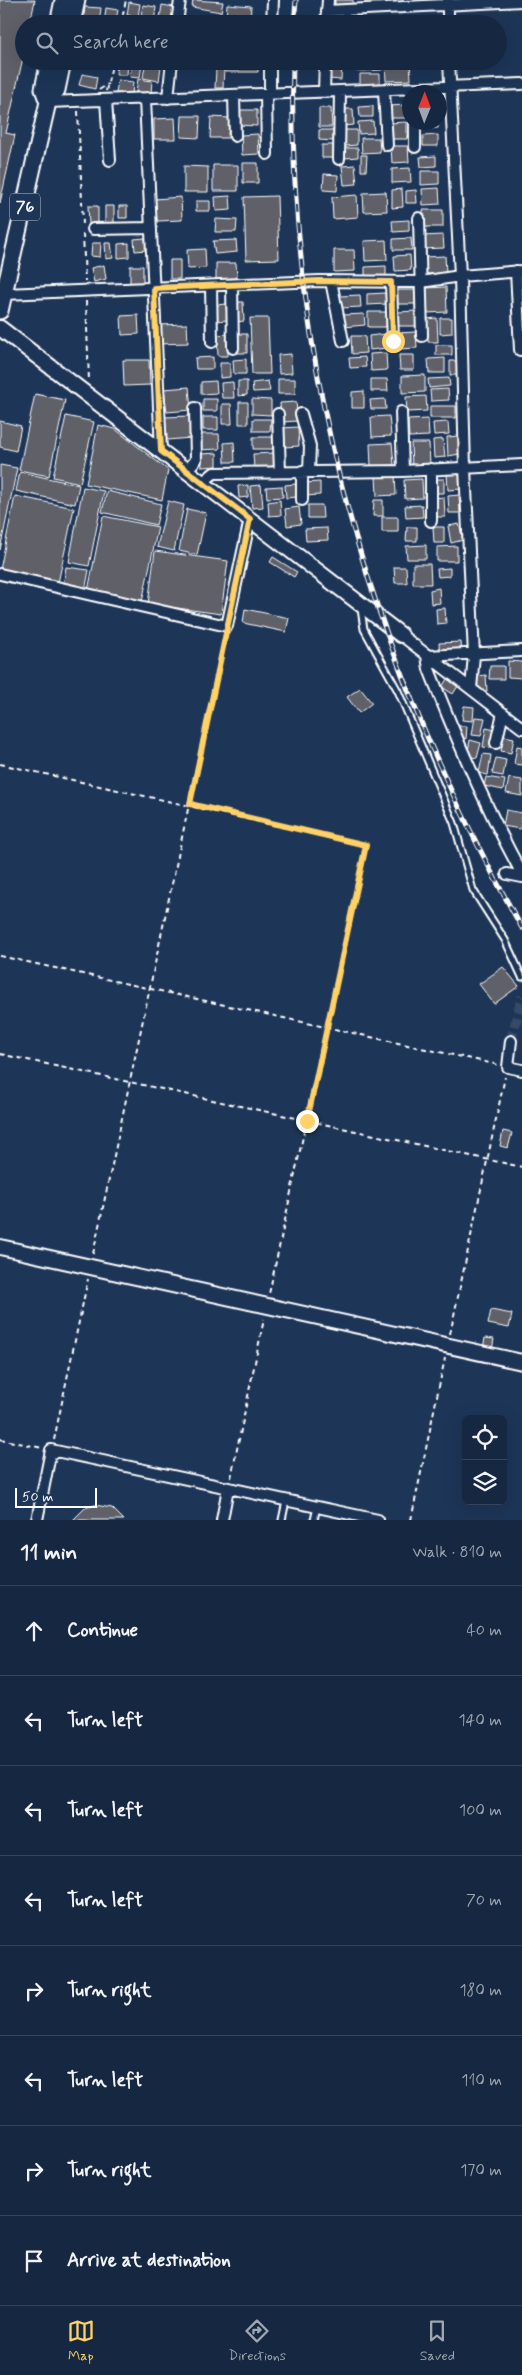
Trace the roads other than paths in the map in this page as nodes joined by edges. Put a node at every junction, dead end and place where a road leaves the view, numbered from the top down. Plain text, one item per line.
1 (63, 0) edge
2 (77, 0) edge
3 (180, 0) edge
4 (273, 0) edge
5 (522, 1) edge
6 (448, 2) edge
7 (327, 5) edge
8 (60, 15) edge
9 (74, 15) edge
10 (178, 15) edge
11 (272, 15) edge
12 (448, 15) edge
13 (47, 70) edge
14 (61, 70) edge
15 (171, 70) edge
16 (269, 70) edge
17 (325, 70) edge
18 (449, 70) edge
19 (522, 84) edge
20 (449, 86) junction
21 (384, 90) junction
22 (402, 91) edge
23 (324, 92) junction
24 (340, 92) junction
25 (268, 94) junction
26 (234, 95) junction
27 (168, 98) junction
28 (145, 99) junction
29 (105, 100) junction
30 (48, 102) junction
31 (415, 130) edge
32 (235, 136) dead end
33 (387, 145) dead end
34 (415, 147) dead end
35 (267, 154) dead end
36 (339, 158) dead end
37 (110, 160) dead end
38 (419, 218) dead end
39 (151, 228) junction
40 (93, 229) dead end
41 (519, 271) edge
42 (460, 276) junction
43 (332, 281) junction
44 (391, 282) junction
45 (421, 282) junction
46 (232, 285) junction
47 (211, 286) junction
48 (154, 288) junction
49 (5, 294) junction
50 (0, 311) edge
51 (0, 328) edge
52 (422, 336) dead end
53 (343, 341) dead end
54 (393, 341) dead end
55 (212, 342) dead end
56 (233, 348) dead end
57 (520, 350) dead end
58 (195, 408) dead end
59 (402, 412) dead end
60 (278, 414) dead end
61 (301, 414) dead end
62 (161, 451) junction
63 (522, 465) edge
64 (465, 468) junction
65 (186, 470) junction
66 (431, 470) junction
67 (306, 471) junction
68 (403, 471) junction
69 (280, 472) junction
70 (203, 482) junction
71 (302, 500) dead end
72 (250, 519) junction
73 (431, 521) dead end
74 (0, 574) edge
75 (360, 604) junction
76 (401, 635) joint
77 (522, 651) edge
78 (474, 655) junction
79 (428, 656) junction
80 (471, 688) junction
81 (503, 713) junction
82 (522, 728) edge
83 (496, 743) dead end
84 (507, 874) dead end
85 (522, 876) edge
86 (522, 977) edge
87 (512, 1041) tunnel mouth
88 (522, 1070) edge
89 (0, 1246) edge
90 (522, 1362) edge
91 (228, 1488) junction
92 (286, 1500) junction
93 (317, 1507) junction
94 (345, 1516) edge
95 (36, 1520) edge
96 (222, 1520) edge
97 (282, 1520) edge
98 (314, 1520) edge
99 (376, 1520) edge

1 - 8 main road
2 - 9 main road
3 - 10 street
4 - 11 street
5 - 6 street
6 - 7 street
6 - 12 street
13 - 30 main road, 76
14 - 30 main road, 76
15 - 27 street
16 - 25 street
17 - 23 street
18 - 20 street
19 - 20 street
20 - 42 street
21 - 22 street
21 - 24 street
21 - 33 street
23 - 24 street
23 - 25 street
24 - 36 street
25 - 26 street
25 - 35 street
26 - 27 street
26 - 32 street
27 - 28 street
28 - 29 street
28 - 39 street
29 - 30 street
29 - 37 street
30 - 49 main road, 76
31 - 34 street
38 - 45 street
39 - 40 street
39 - 48 street
41 - 42 street
41 - 57 street
42 - 45 street
42 - 64 street
43 - 44 street
43 - 46 street
43 - 53 street
44 - 45 street
44 - 54 street
45 - 52 street
46 - 47 street
46 - 56 street
47 - 48 street
47 - 55 street
48 - 49 street
48 - 62 street
49 - 50 main road, 76
51 - 62 street
58 - 65 street
59 - 68 street
60 - 69 street
61 - 67 street
62 - 65 street
63 - 64 street
64 - 66 street
64 - 78 street
65 - 70 street
66 - 68 street
66 - 73 street
67 - 68 street
67 - 69 street
67 - 71 street
69 - 70 street
70 - 72 street
72 - 74 street
72 - 75 street
75 - 76 street
75 - 86 lane
76 - 79 street
77 - 78 street
78 - 79 street
78 - 80 street
79 - 80 street
79 - 85 street
80 - 81 street
81 - 82 street
81 - 83 street
84 - 85 street
87 - 88 street
89 - 90 street
91 - 92 street
91 - 95 street
91 - 96 street
92 - 93 street
92 - 97 lane
93 - 94 street
93 - 98 lane
94 - 99 street

